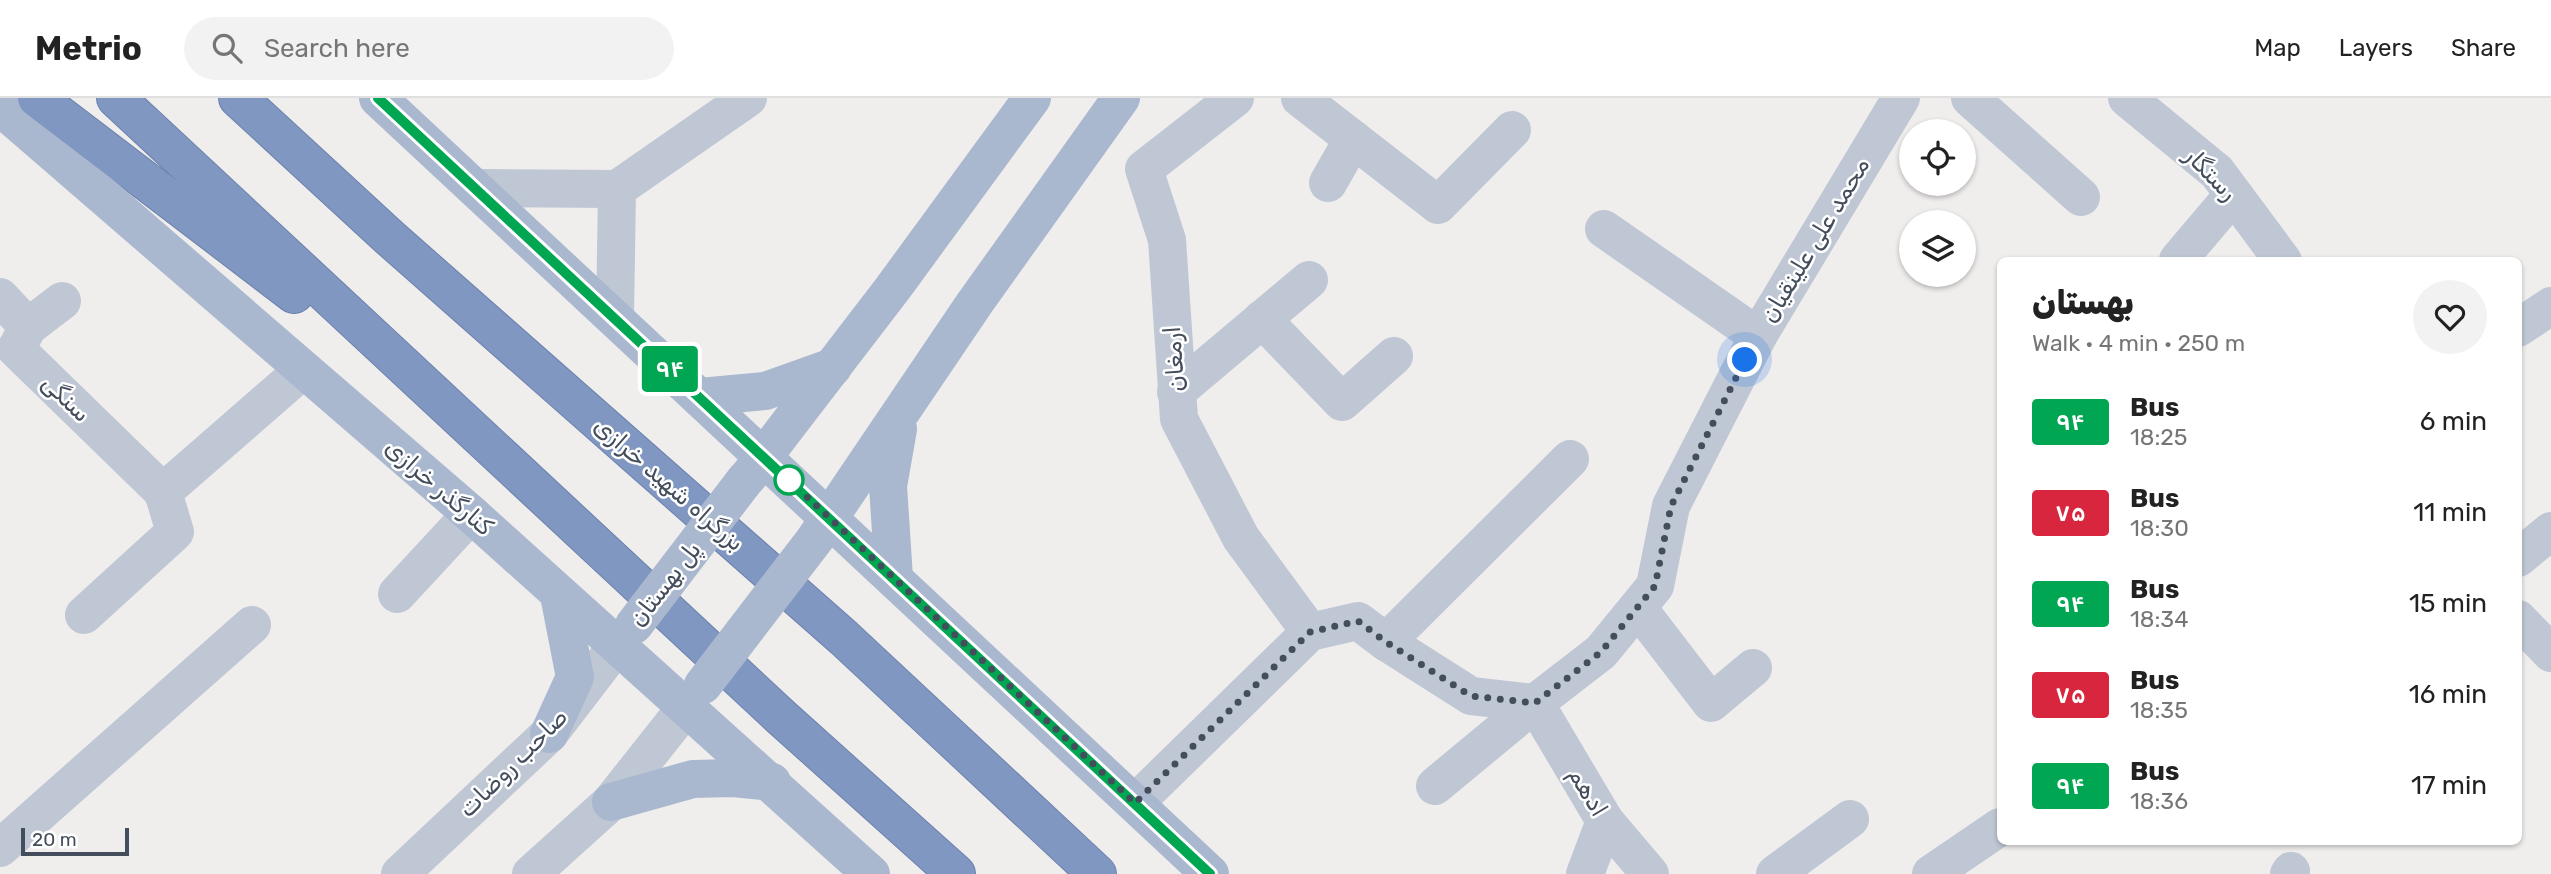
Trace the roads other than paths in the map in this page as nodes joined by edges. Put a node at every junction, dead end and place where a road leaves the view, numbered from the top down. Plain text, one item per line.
1 (37, 98) edge
2 (116, 98) edge
3 (238, 98) edge
4 (266, 98) edge
5 (379, 98) edge
6 (748, 98) edge
7 (1032, 98) edge
8 (1121, 98) edge
9 (1235, 98) edge
10 (1300, 98) edge
11 (1901, 98) edge
12 (1970, 98) edge
13 (2135, 100) edge
14 (0, 107) edge
15 (1512, 130) dead end
16 (1353, 139) junction
17 (1328, 183) dead end
18 (476, 188) junction
19 (617, 189) junction
20 (2233, 195) junction
21 (2081, 197) dead end
22 (1604, 229) dead end
23 (390, 237) junction
24 (2181, 257) edge
25 (2280, 257) edge
26 (1308, 280) dead end
27 (0, 297) edge
28 (62, 301) dead end
29 (2551, 306) edge
30 (615, 318) junction
31 (1262, 319) junction
32 (2522, 325) edge
33 (1758, 336) junction
34 (15, 349) edge
35 (1394, 356) dead end
36 (833, 368) junction
37 (303, 370) junction
38 (1176, 392) junction
39 (700, 397) junction
40 (902, 413) junction
41 (470, 428) junction
42 (1570, 459) dead end
43 (754, 468) junction
44 (163, 492) junction
45 (471, 514) junction
46 (821, 531) junction
47 (2551, 531) edge
48 (2522, 555) edge
49 (894, 578) junction
50 (397, 594) dead end
51 (559, 595) junction
52 (1638, 608) junction
53 (83, 615) dead end
54 (2522, 623) edge
55 (252, 625) dead end
56 (1310, 632) junction
57 (626, 634) junction
58 (1386, 642) junction
59 (2551, 653) edge
60 (1753, 668) dead end
61 (695, 695) junction
62 (1535, 703) junction
63 (549, 734) junction
64 (772, 782) junction
65 (1435, 786) dead end
66 (611, 802) junction
67 (1135, 803) junction
68 (1850, 819) dead end
69 (1605, 821) junction
70 (1997, 829) edge
71 (0, 848) edge
72 (400, 874) edge
73 (531, 874) edge
74 (871, 874) edge
75 (956, 874) edge
76 (1097, 874) edge
77 (1210, 874) edge
78 (1585, 874) edge
79 (1650, 874) edge
80 (1775, 874) edge
81 (1931, 874) edge

1 - 41 highway
2 - 41 highway
3 - 23 highway, بزرگراه شهید خرازی
4 - 23 highway
5 - 18 main road
6 - 19 street
7 - 36 main road, پل بهستان
8 - 40 main road
9 - 38 street, ارمغان
10 - 16 street
11 - 33 street, محمد علی علینقیان
12 - 21 street
13 - 20 street, رستگار
14 - 37 main road, کنارگذر خرازی
15 - 16 street
16 - 17 street
18 - 19 street
18 - 30 main road
19 - 30 street
20 - 24 street
20 - 25 street, رستگار
22 - 33 street
23 - 76 highway, بزرگراه شهید خرازی
26 - 31 street
27 - 34 street, سنگی
28 - 34 street
29 - 32 street
30 - 39 main road
31 - 35 street
31 - 38 street
33 - 52 street, محمد علی علینقیان
34 - 44 street, سنگی
36 - 39 main road
36 - 43 main road, پل بهستان
37 - 44 street
37 - 45 main road, کنارگذر خرازی
38 - 56 street, ارمغان
39 - 43 main road
40 - 46 main road
40 - 49 main road
41 - 75 highway
42 - 58 street
43 - 46 main road
43 - 57 main road, پل بهستان, bridge
44 - 53 street
45 - 50 street
45 - 51 main road, کنارگذر خرازی
46 - 49 main road
46 - 61 main road, bridge
47 - 48 street
49 - 67 main road
51 - 57 main road, کنارگذر خرازی
51 - 63 main road
52 - 60 street
52 - 62 street, محمد علی علینقیان
54 - 59 street
55 - 71 street
56 - 58 street
56 - 67 street
57 - 61 main road, کنارگذر خرازی
57 - 63 street, صاحب روضات
58 - 62 street
61 - 64 main road, کنارگذر خرازی
61 - 66 street
62 - 65 street, محمد علی علینقیان
62 - 69 street, ادهم
63 - 72 street, صاحب روضات
64 - 66 main road
64 - 74 main road, کنارگذر خرازی
66 - 73 street
67 - 77 main road
68 - 80 street
69 - 78 street
69 - 79 street, ادهم
70 - 81 street

